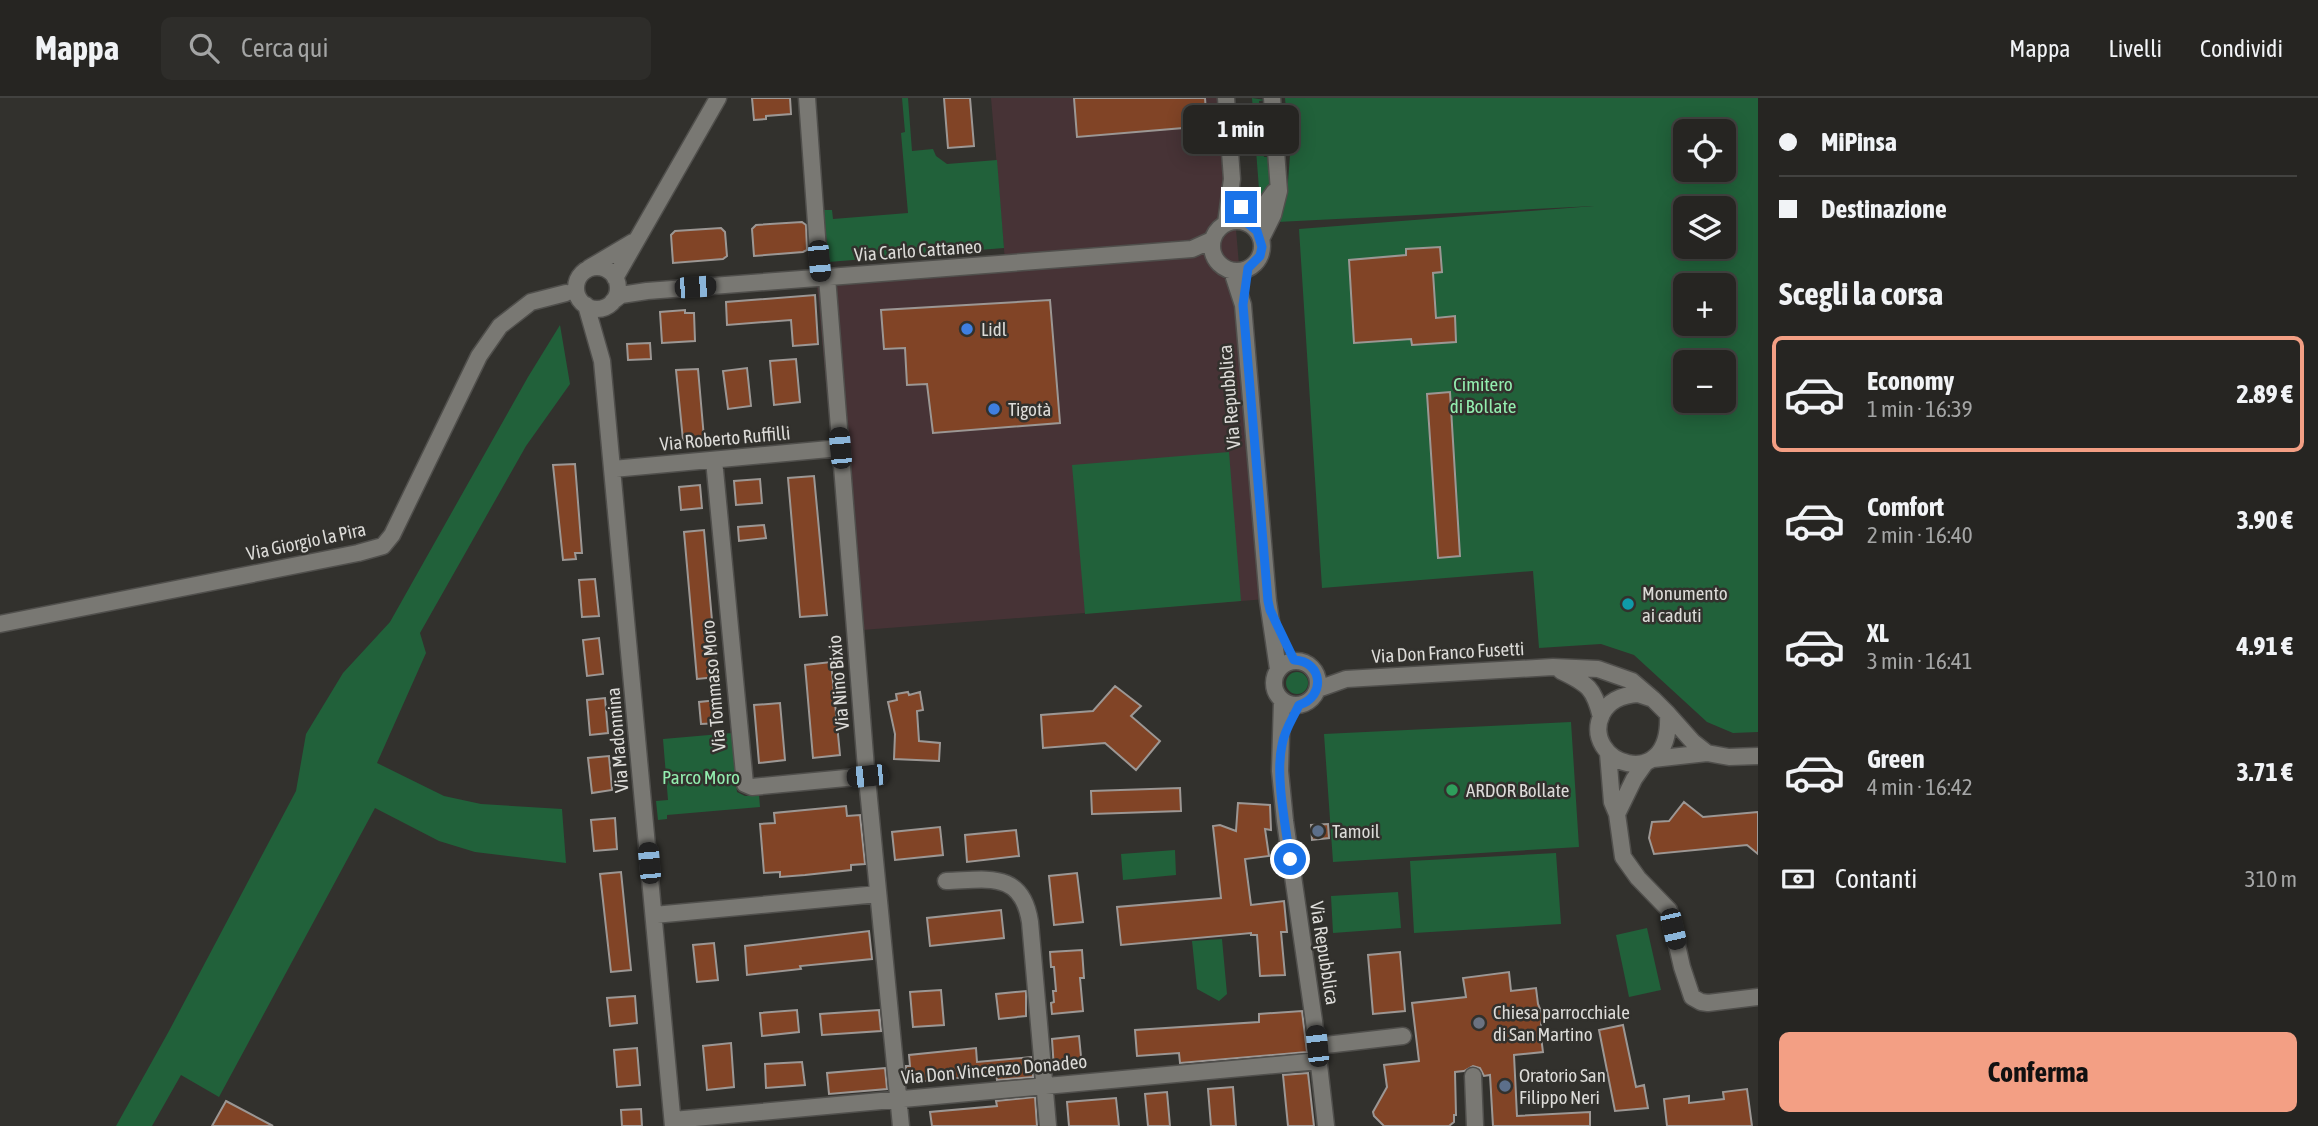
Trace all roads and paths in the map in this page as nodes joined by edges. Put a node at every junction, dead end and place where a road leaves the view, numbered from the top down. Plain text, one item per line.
1 (718, 98) edge
2 (807, 98) edge
3 (1226, 98) edge
4 (1272, 98) edge
5 (1278, 176) junction
6 (1232, 179) junction
7 (1226, 223) junction
8 (1249, 224) junction
9 (1261, 239) junction
10 (635, 241) junction
11 (1213, 248) junction
12 (585, 270) junction
13 (1240, 270) junction
14 (824, 278) junction
15 (616, 280) junction
16 (647, 291) junction
17 (566, 293) dead end
18 (610, 303) junction
19 (586, 305) junction
20 (599, 350) junction
21 (840, 448) junction
22 (714, 460) junction
23 (613, 469) junction
24 (1270, 610) junction
25 (0, 624) edge
26 (1294, 660) junction
27 (1553, 667) junction
28 (1278, 669) junction
29 (1315, 670) junction
30 (1346, 679) junction
31 (1318, 689) junction
32 (1653, 698) junction
33 (1282, 700) junction
34 (1299, 705) junction
35 (1668, 714) junction
36 (1601, 717) junction
37 (1282, 741) junction
38 (1608, 753) junction
39 (1707, 753) junction
40 (1758, 756) edge
41 (1650, 760) junction
42 (867, 776) junction
43 (1617, 814) junction
44 (946, 881) dead end
45 (878, 894) junction
46 (654, 915) junction
47 (1758, 997) edge
48 (1403, 1035) dead end
49 (1318, 1054) junction
50 (1473, 1076) dead end
51 (1043, 1085) junction
52 (898, 1099) junction
53 (673, 1123) edge
54 (901, 1126) edge
55 (1048, 1126) edge
56 (1326, 1126) edge
57 (1475, 1126) edge

1 - 10 street
2 - 14 street, Via Nino Bixio
3 - 6 street
4 - 5 street
5 - 8 street
5 - 9 street
6 - 7 street
6 - 8 street
7 - 8 street
7 - 11 street
8 - 9 street
9 - 13 street
10 - 12 street
10 - 15 street
11 - 13 street
11 - 14 street, Via Carlo Cattaneo
12 - 15 street
12 - 19 street
13 - 24 street, Via Repubblica
14 - 16 street, Via Carlo Cattaneo
14 - 21 street, Via Nino Bixio
15 - 16 street, Via Carlo Cattaneo
15 - 18 street
16 - 18 street, Via Carlo Cattaneo
17 - 25 street, Via Giorgio la Pira
18 - 19 street
18 - 20 street, Via Madonnina
19 - 20 street, Via Madonnina
20 - 23 street, Via Madonnina
21 - 22 street, Via Roberto Ruffilli
21 - 42 street, Via Nino Bixio
22 - 23 street, Via Roberto Ruffilli
22 - 42 street, Via Tommaso Moro
23 - 46 street, Via Madonnina
24 - 26 street, Via Repubblica
24 - 28 street, Via Repubblica
26 - 28 street
26 - 29 street
27 - 30 street, Via Don Franco Fusetti
27 - 32 street, Via Don Franco Fusetti
27 - 36 street, Via Don Franco Fusetti
28 - 33 street
29 - 30 street, Via Don Franco Fusetti
29 - 31 street
30 - 31 street, Via Don Franco Fusetti
31 - 34 street
32 - 35 street
32 - 36 street
33 - 34 street
33 - 37 street, Via Repubblica
34 - 37 street, Via Repubblica
35 - 39 street
35 - 41 street
36 - 38 street
37 - 49 street, Via Repubblica
38 - 41 street
38 - 43 street
39 - 40 street
39 - 41 street
41 - 43 street
42 - 45 street, Via Nino Bixio
43 - 47 street
44 - 51 street
45 - 46 street
45 - 52 street, Via Nino Bixio
46 - 53 street, Via Madonnina
48 - 49 street, Via Don Vincenzo Donadeo
49 - 51 street, Via Don Vincenzo Donadeo
49 - 56 street, Via Repubblica
50 - 57 street
51 - 52 street, Via Don Vincenzo Donadeo
51 - 55 street
52 - 53 street, Via Don Vincenzo Donadeo
52 - 54 street, Via Nino Bixio

